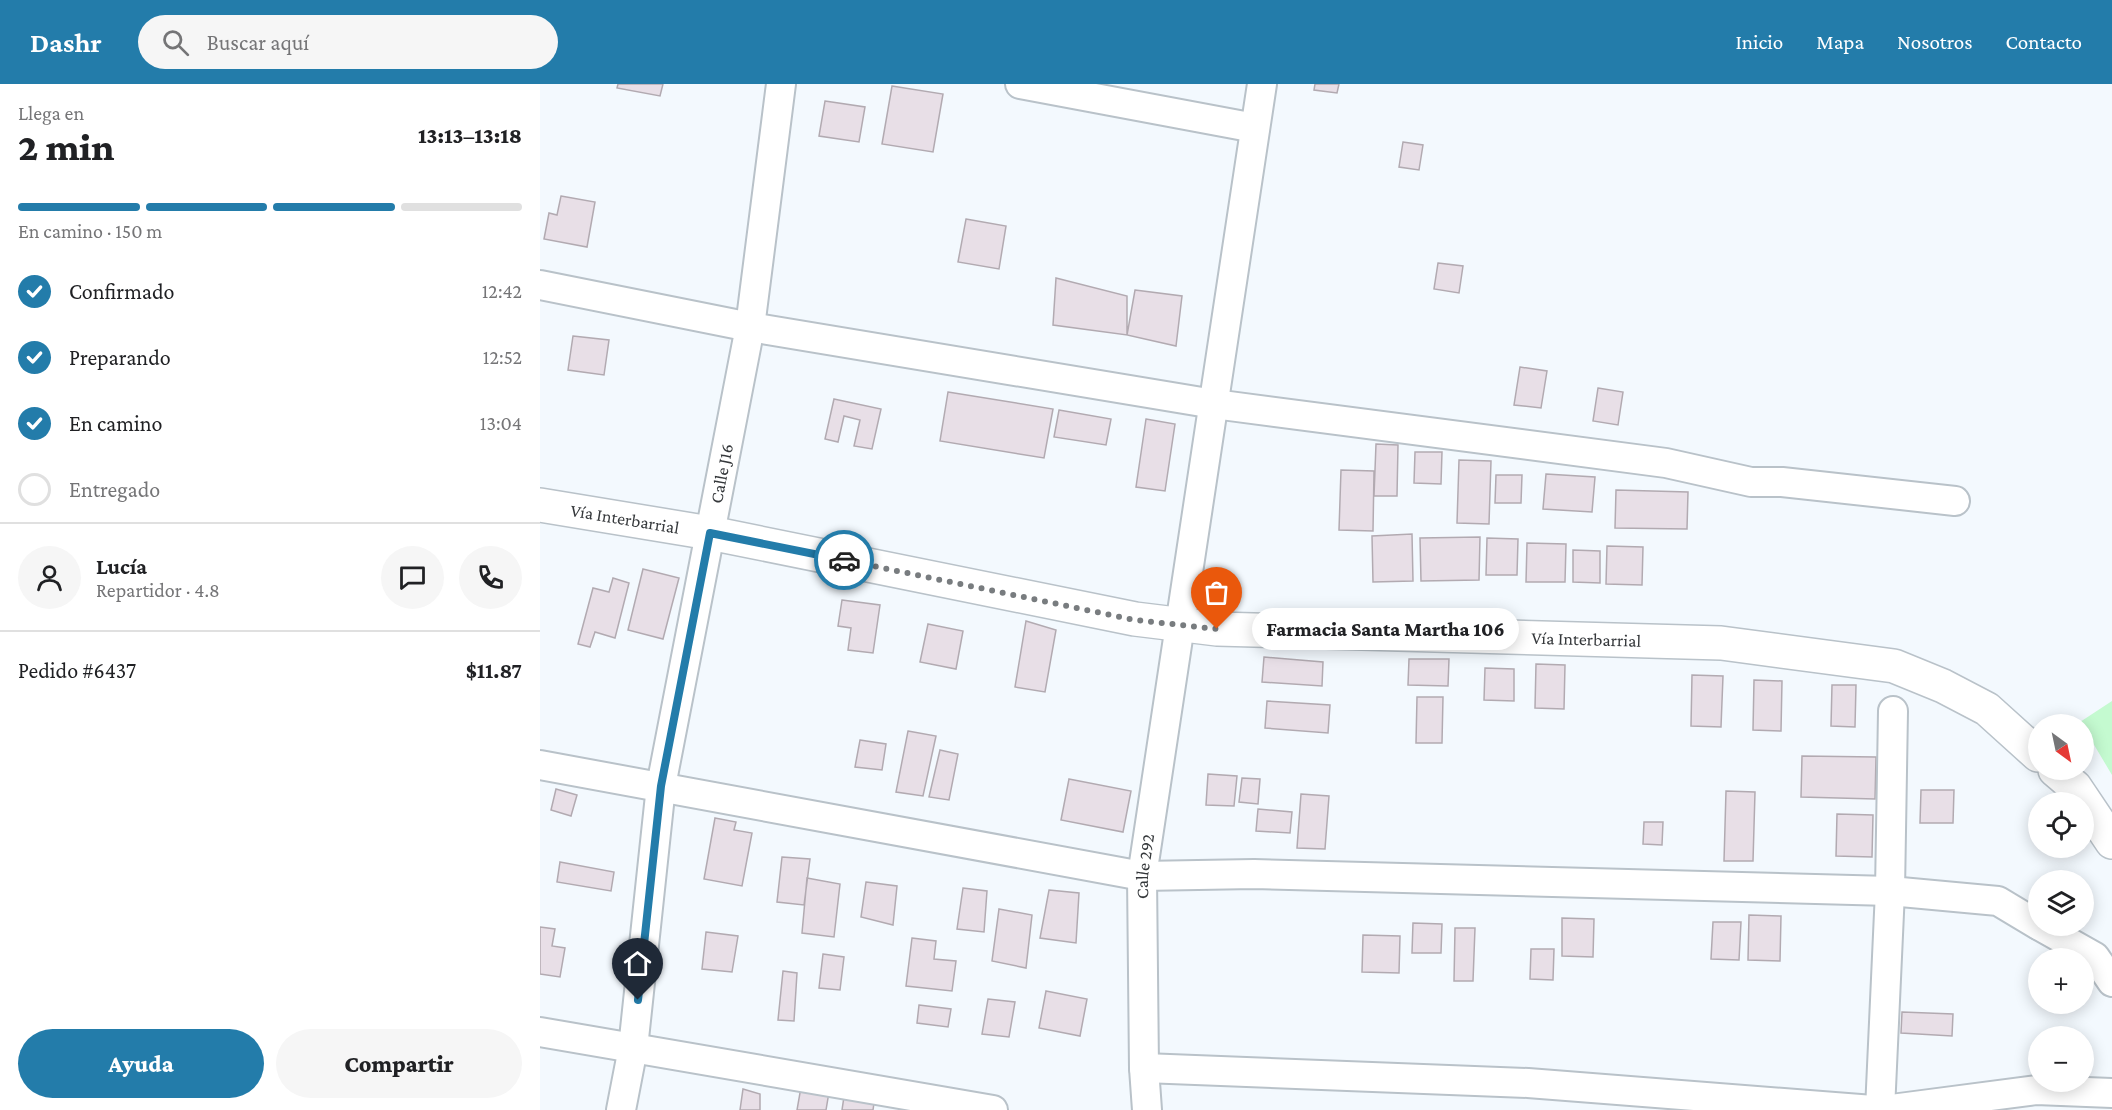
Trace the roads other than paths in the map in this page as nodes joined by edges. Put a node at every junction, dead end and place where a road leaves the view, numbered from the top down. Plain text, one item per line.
1 (781, 84) edge
2 (1020, 84) edge
3 (1262, 84) edge
4 (1255, 129) junction
5 (540, 285) edge
6 (750, 327) junction
7 (1214, 404) junction
8 (1955, 501) dead end
9 (540, 506) edge
10 (710, 533) junction
11 (1180, 625) junction
12 (1893, 711) dead end
13 (2028, 745) edge
14 (540, 765) edge
15 (2067, 780) edge
16 (661, 786) junction
17 (2112, 842) edge
18 (1142, 876) junction
19 (1890, 891) junction
20 (2028, 919) edge
21 (2058, 936) edge
22 (2112, 982) edge
23 (540, 1032) edge
24 (633, 1048) junction
25 (1143, 1068) junction
26 (2112, 1093) edge
27 (621, 1110) edge
28 (993, 1110) edge
29 (1147, 1110) edge
30 (1873, 1110) edge
31 (1882, 1110) edge

1 - 6 street, Calle J16
2 - 4 street
3 - 4 street, Calle 292
4 - 7 street, Calle 292
5 - 6 street
6 - 7 street
6 - 10 street, Calle J16
7 - 8 street
7 - 11 street, Calle 292
9 - 10 main road, Vía Interbarrial
10 - 11 main road, Vía Interbarrial
10 - 16 street, Calle J16
11 - 13 main road, Vía Interbarrial
11 - 18 street, Calle 292
12 - 19 street
14 - 16 street
15 - 17 main road
16 - 18 street
16 - 24 street, Calle J16
18 - 19 street
18 - 25 street, Calle 292
19 - 20 street
19 - 31 street
21 - 22 street
23 - 24 street
24 - 27 street, Calle J16
24 - 28 street
25 - 29 street, Calle 292
25 - 30 street
26 - 31 street

